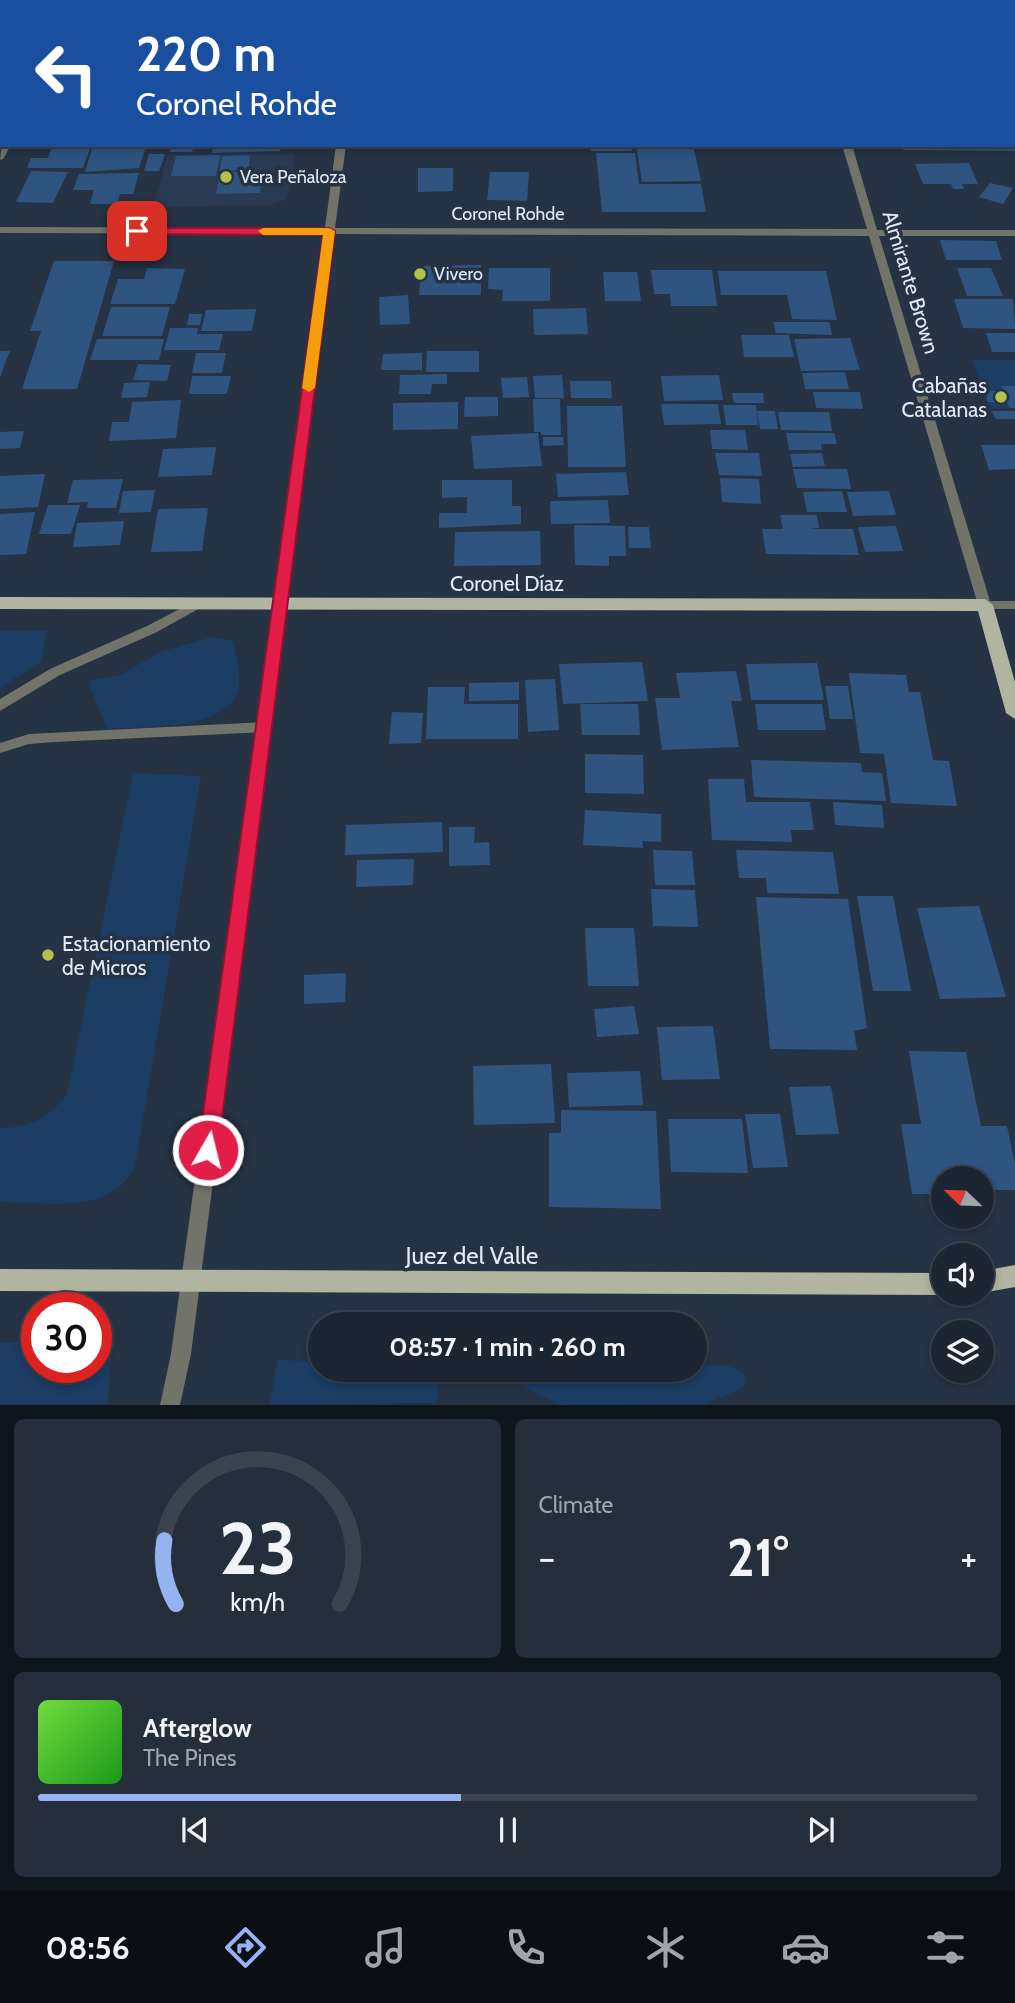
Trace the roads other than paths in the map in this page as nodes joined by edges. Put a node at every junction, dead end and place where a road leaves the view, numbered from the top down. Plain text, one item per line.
1 (341, 147) edge
2 (848, 147) edge
3 (0, 230) edge
4 (329, 231) junction
5 (873, 233) junction
6 (1015, 233) edge
7 (0, 603) edge
8 (195, 605) junction
9 (985, 605) junction
10 (1015, 605) edge
11 (280, 606) junction
12 (0, 706) edge
13 (1015, 713) edge
14 (265, 727) junction
15 (0, 748) edge
16 (1015, 1276) edge
17 (0, 1280) edge
18 (994, 1280) edge
19 (191, 1283) junction
20 (931, 1284) edge
21 (170, 1405) edge

1 - 4 street
2 - 5 street, Almirante Brown
3 - 4 street, Coronel Rohde
4 - 5 street, Coronel Rohde
4 - 11 street
5 - 6 street, Coronel Rohde
5 - 9 street, Almirante Brown
7 - 8 main road, Coronel Díaz
8 - 11 main road, Coronel Díaz
8 - 12 street
9 - 10 street, Coronel Díaz
9 - 11 main road, Coronel Díaz
9 - 13 main road, Almirante Brown
11 - 14 street
14 - 15 street
14 - 19 street
16 - 18 main road
17 - 19 main road, Juez del Valle
19 - 20 main road, Juez del Valle
19 - 21 street

